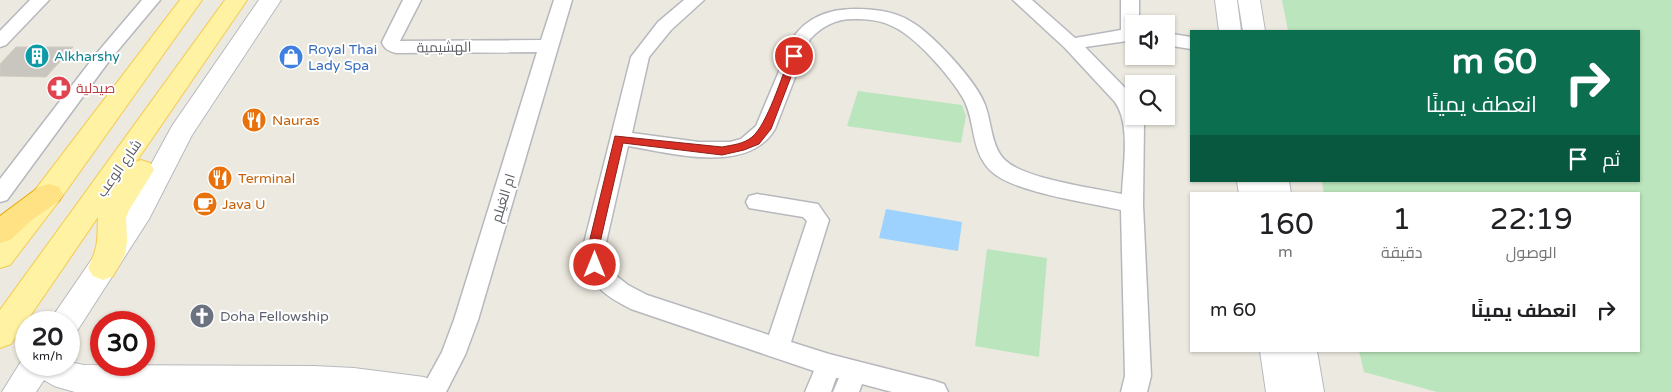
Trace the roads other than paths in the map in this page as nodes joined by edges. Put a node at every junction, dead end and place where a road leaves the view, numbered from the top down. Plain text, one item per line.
1 (40, 0) edge
2 (151, 0) edge
3 (190, 0) edge
4 (236, 0) edge
5 (270, 0) edge
6 (412, 0) edge
7 (563, 0) edge
8 (695, 0) edge
9 (1022, 0) edge
10 (1130, 0) edge
11 (1226, 0) edge
12 (1249, 0) edge
13 (870, 7) edge
14 (1131, 15) edge
15 (1230, 30) edge
16 (1254, 30) edge
17 (1125, 35) edge
18 (1175, 40) edge
19 (0, 41) edge
20 (1190, 43) edge
21 (1070, 44) junction
22 (548, 46) junction
23 (152, 121) junction
24 (619, 138) junction
25 (8, 178) edge
26 (0, 194) edge
27 (49, 194) junction
28 (757, 202) dead end
29 (1132, 204) junction
30 (0, 232) edge
31 (0, 257) edge
32 (103, 268) junction
33 (74, 311) edge
34 (0, 335) edge
35 (777, 347) junction
36 (1276, 352) edge
37 (1302, 352) edge
38 (829, 365) junction
39 (29, 376) edge
40 (65, 376) edge
41 (850, 382) edge
42 (18, 392) edge
43 (424, 392) edge
44 (433, 392) edge
45 (818, 392) edge
46 (935, 392) edge
47 (1134, 392) edge
48 (1282, 392) edge
49 (1308, 392) edge

1 - 19 street
2 - 25 street
3 - 27 main road
4 - 23 main road, شارع الوعب
5 - 32 street
6 - 22 street, الهشيمية
7 - 22 street, ام الغيلم
8 - 24 street
9 - 21 street
10 - 14 street
11 - 15 street
12 - 16 street
13 - 24 street
13 - 29 street
17 - 21 street
18 - 20 street
21 - 29 street
22 - 44 street, ام الغيلم
23 - 32 main road
23 - 34 main road, شارع الوعب
24 - 35 street
25 - 26 street
27 - 30 highway
27 - 31 main road
28 - 35 street
29 - 47 street
32 - 33 street
35 - 38 street
36 - 48 street
37 - 49 street
38 - 41 street
38 - 45 street
39 - 42 street
40 - 43 street
41 - 46 street

